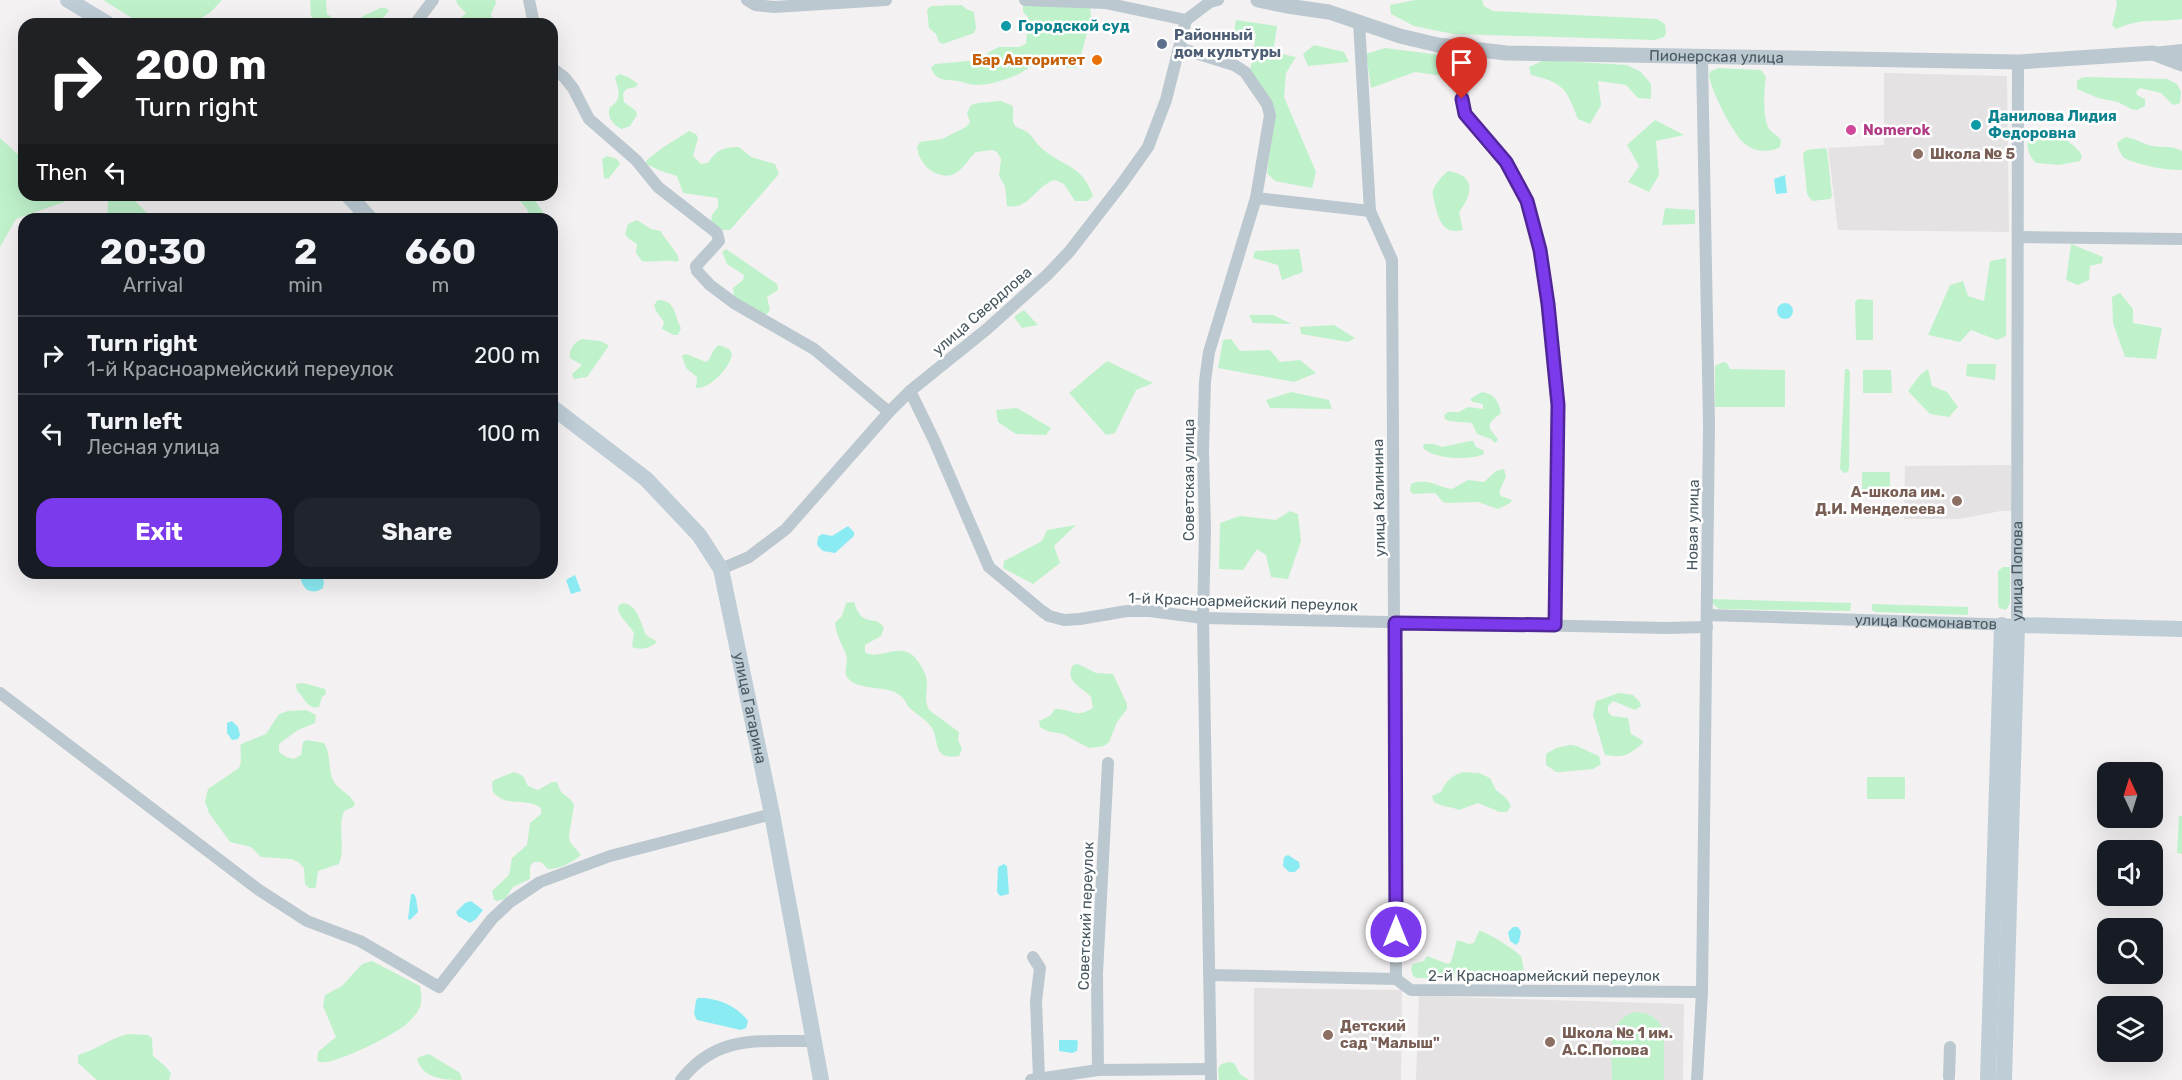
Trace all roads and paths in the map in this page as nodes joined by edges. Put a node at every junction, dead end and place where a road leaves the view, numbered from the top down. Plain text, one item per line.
1 (68, 0) edge
2 (433, 0) edge
3 (529, 0) edge
4 (747, 0) edge
5 (886, 0) edge
6 (1025, 0) edge
7 (1218, 0) edge
8 (1258, 0) edge
9 (98, 18) edge
10 (420, 18) edge
11 (533, 18) edge
12 (1186, 20) junction
13 (1359, 22) junction
14 (1179, 48) junction
15 (1468, 50) junction
16 (2182, 50) edge
17 (2153, 53) junction
18 (1702, 58) junction
19 (2018, 62) junction
20 (2182, 64) edge
21 (558, 72) edge
22 (1256, 198) junction
23 (354, 201) edge
24 (1370, 211) junction
25 (364, 213) edge
26 (2018, 237) junction
27 (2182, 239) edge
28 (910, 391) junction
29 (558, 412) edge
30 (889, 412) junction
31 (721, 569) junction
32 (1203, 618) junction
33 (1707, 621) junction
34 (1395, 623) junction
35 (1555, 625) junction
36 (2009, 625) junction
37 (2182, 630) edge
38 (0, 693) edge
39 (1108, 764) dead end
40 (772, 814) junction
41 (1033, 957) dead end
42 (1209, 975) junction
43 (1396, 979) junction
44 (1702, 992) junction
45 (814, 1041) junction
46 (1950, 1047) dead end
47 (1098, 1071) junction
48 (1210, 1075) edge
49 (1949, 1077) dead end
50 (1035, 1079) edge
51 (681, 1080) edge
52 (822, 1080) edge
53 (1697, 1080) edge
54 (1988, 1080) edge
55 (2004, 1080) edge

1 - 9 main road
2 - 10 street
3 - 11 street
4 - 5 street
6 - 12 street
7 - 12 street
8 - 13 street, Пионерская улица
12 - 14 street, улица Свердлова
13 - 15 street, Пионерская улица
13 - 24 street, улица Калинина
14 - 22 street, Советская улица
14 - 28 street, улица Свердлова
15 - 18 street, Пионерская улица
15 - 35 street
16 - 17 street, Пионерская улица
17 - 19 street, Пионерская улица
17 - 20 street
18 - 19 street, Пионерская улица
18 - 33 street, Новая улица
19 - 26 street, улица Попова
21 - 30 street
22 - 24 street
22 - 32 street, Советская улица
23 - 25 main road
24 - 34 street, улица Калинина
26 - 27 street
26 - 36 street, улица Попова
28 - 30 street, улица Свердлова
28 - 32 street, 1-й Красноармейский переулок
29 - 31 main road, улица Гагарина
30 - 31 street, улица Свердлова
31 - 40 main road, улица Гагарина
32 - 34 street, 1-й Красноармейский переулок
32 - 42 street, Советская улица
33 - 35 street, 1-й Красноармейский переулок
33 - 36 street, улица Космонавтов
33 - 44 street, Новая улица
34 - 35 street, 1-й Красноармейский переулок
34 - 43 street, улица Калинина
36 - 37 main road, улица Космонавтов
36 - 54 main road, улица Попова
36 - 55 main road, улица Попова
38 - 40 street
39 - 47 street, Советский переулок
40 - 45 main road, улица Гагарина
41 - 50 street
42 - 43 street, 2-й Красноармейский переулок
42 - 48 street, Советская улица
43 - 44 street, 2-й Красноармейский переулок
44 - 53 street, Новая улица
45 - 51 street
45 - 52 main road, улица Гагарина
46 - 49 street
47 - 48 street
47 - 50 street

